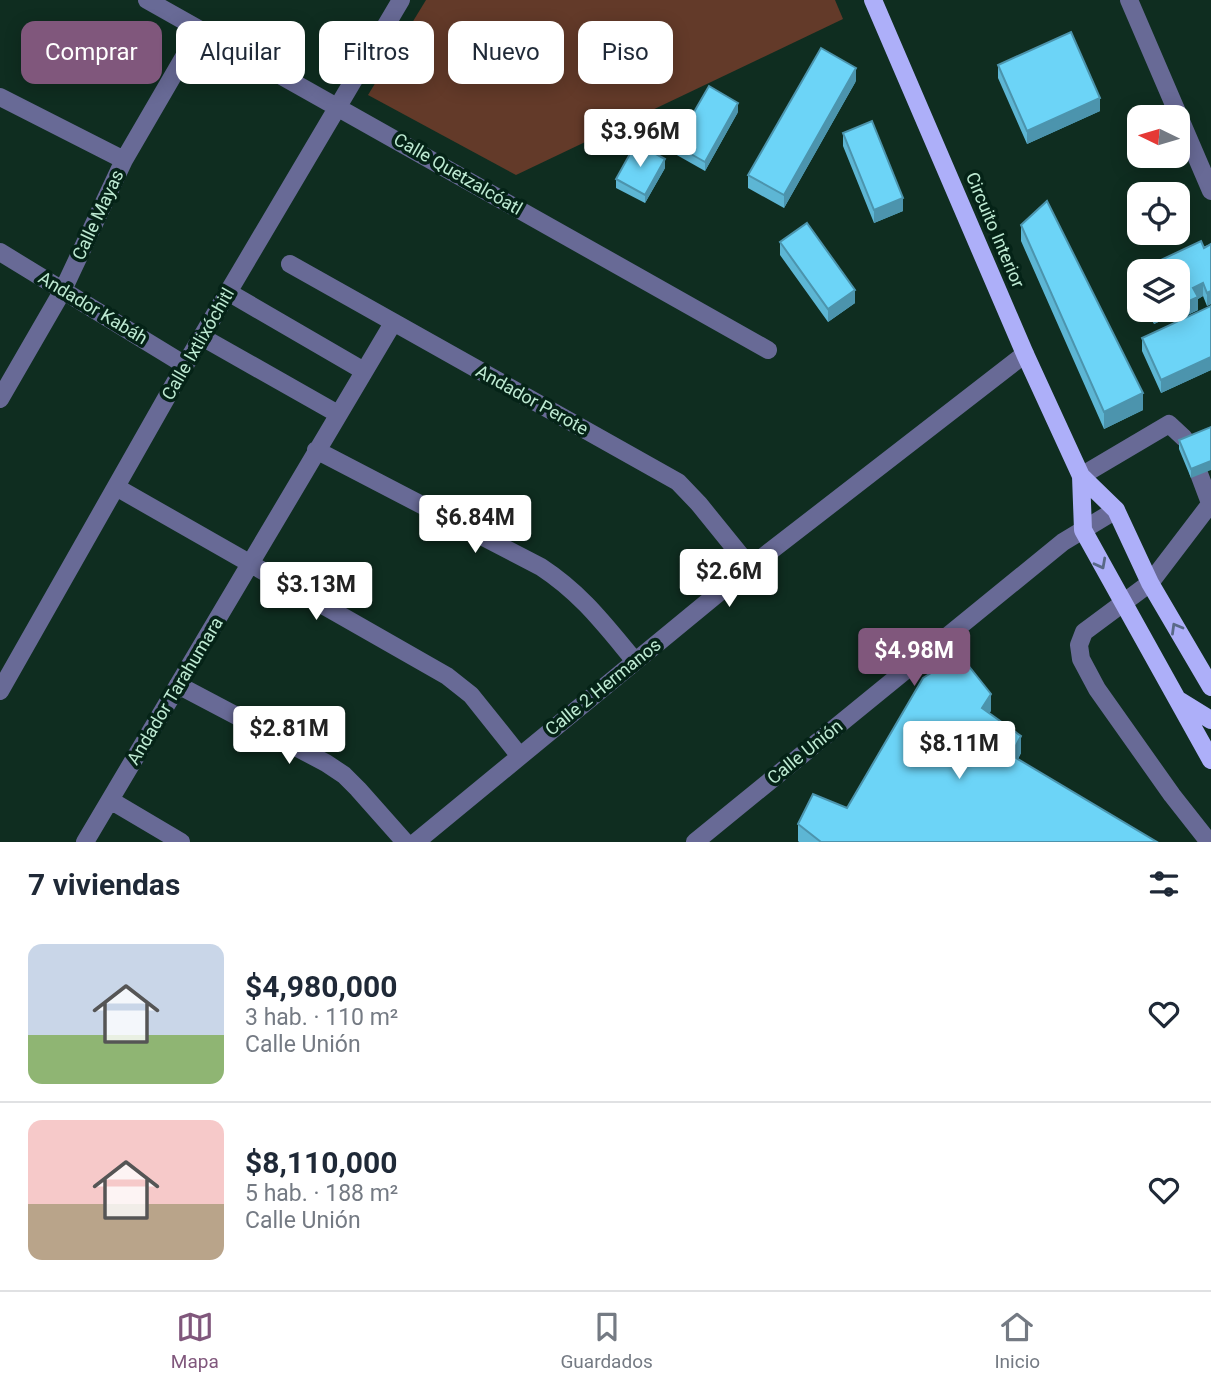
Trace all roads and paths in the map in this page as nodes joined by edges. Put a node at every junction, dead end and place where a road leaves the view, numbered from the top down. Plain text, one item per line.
1 (147, 0) edge
2 (401, 0) edge
3 (873, 0) edge
4 (1129, 0) edge
5 (183, 21) edge
6 (176, 70) edge
7 (298, 84) edge
8 (337, 105) junction
9 (3, 106) edge
10 (124, 160) junction
11 (1211, 191) edge
12 (0, 252) edge
13 (290, 264) dead end
14 (63, 290) junction
15 (228, 292) junction
16 (393, 323) junction
17 (202, 337) junction
18 (768, 350) dead end
19 (1025, 354) junction
20 (186, 365) junction
21 (364, 371) junction
22 (0, 399) edge
23 (338, 414) junction
24 (1184, 438) edge
25 (316, 450) junction
26 (1198, 471) edge
27 (1081, 476) junction
28 (116, 487) junction
29 (1211, 503) edge
30 (1116, 510) junction
31 (1083, 530) junction
32 (251, 562) junction
33 (750, 567) junction
34 (1150, 583) junction
35 (1122, 604) junction
36 (1190, 652) junction
37 (635, 662) junction
38 (1211, 662) edge
39 (178, 685) junction
40 (1211, 687) edge
41 (0, 691) edge
42 (1177, 699) junction
43 (1211, 720) edge
44 (519, 755) junction
45 (1211, 760) edge
46 (110, 800) junction
47 (85, 842) edge
48 (181, 842) edge
49 (405, 842) edge
50 (416, 842) edge
51 (695, 842) edge
52 (1210, 842) edge

1 - 5 street, Calle Quetzalcóatl
2 - 8 street, Calle Ixtlixóchitl
3 - 19 main road, Circuito Interior
4 - 11 street
6 - 10 street, Calle Mayas
7 - 8 street, Calle Quetzalcóatl
8 - 15 street, Calle Ixtlixóchitl
8 - 18 street, Calle Quetzalcóatl
9 - 10 street
10 - 14 street, Calle Mayas
12 - 14 street, Andador Kabáh
13 - 16 street, Andador Perote
14 - 20 street, Andador Kabáh
14 - 22 street, Calle Mayas
15 - 17 street, Calle Ixtlixóchitl
15 - 21 street
16 - 21 street, Andador Tarahumara
16 - 33 street, Andador Perote
17 - 20 street, Calle Ixtlixóchitl
17 - 23 street
19 - 27 main road, Circuito Interior
19 - 33 street, Calle 2 Hermanos
20 - 28 street, Calle Ixtlixóchitl
21 - 23 street, Andador Tarahumara
23 - 25 street, Andador Tarahumara
24 - 27 street
25 - 32 street, Andador Tarahumara
25 - 37 street
26 - 29 street
27 - 30 main road, Circuito Interior
27 - 31 main road, Circuito Interior
28 - 32 street
28 - 41 street, Calle Ixtlixóchitl
29 - 34 street
30 - 31 street, Calle Unión
30 - 34 main road, Circuito Interior
31 -> 35 main road, Circuito Interior
31 - 51 street, Calle Unión
32 - 39 street, Andador Tarahumara
32 - 44 street
33 - 37 street, Calle 2 Hermanos
34 - 35 street
36 -> 34 main road, Circuito Interior
35 - 42 main road, Circuito Interior
35 - 52 street
36 - 38 main road
36 - 40 main road, Circuito Interior
37 - 44 street, Calle 2 Hermanos
39 - 46 street, Andador Tarahumara
39 - 49 street
42 - 43 main road
42 - 45 main road, Circuito Interior
44 - 50 street, Calle 2 Hermanos
46 - 47 street, Andador Tarahumara
46 - 48 street

